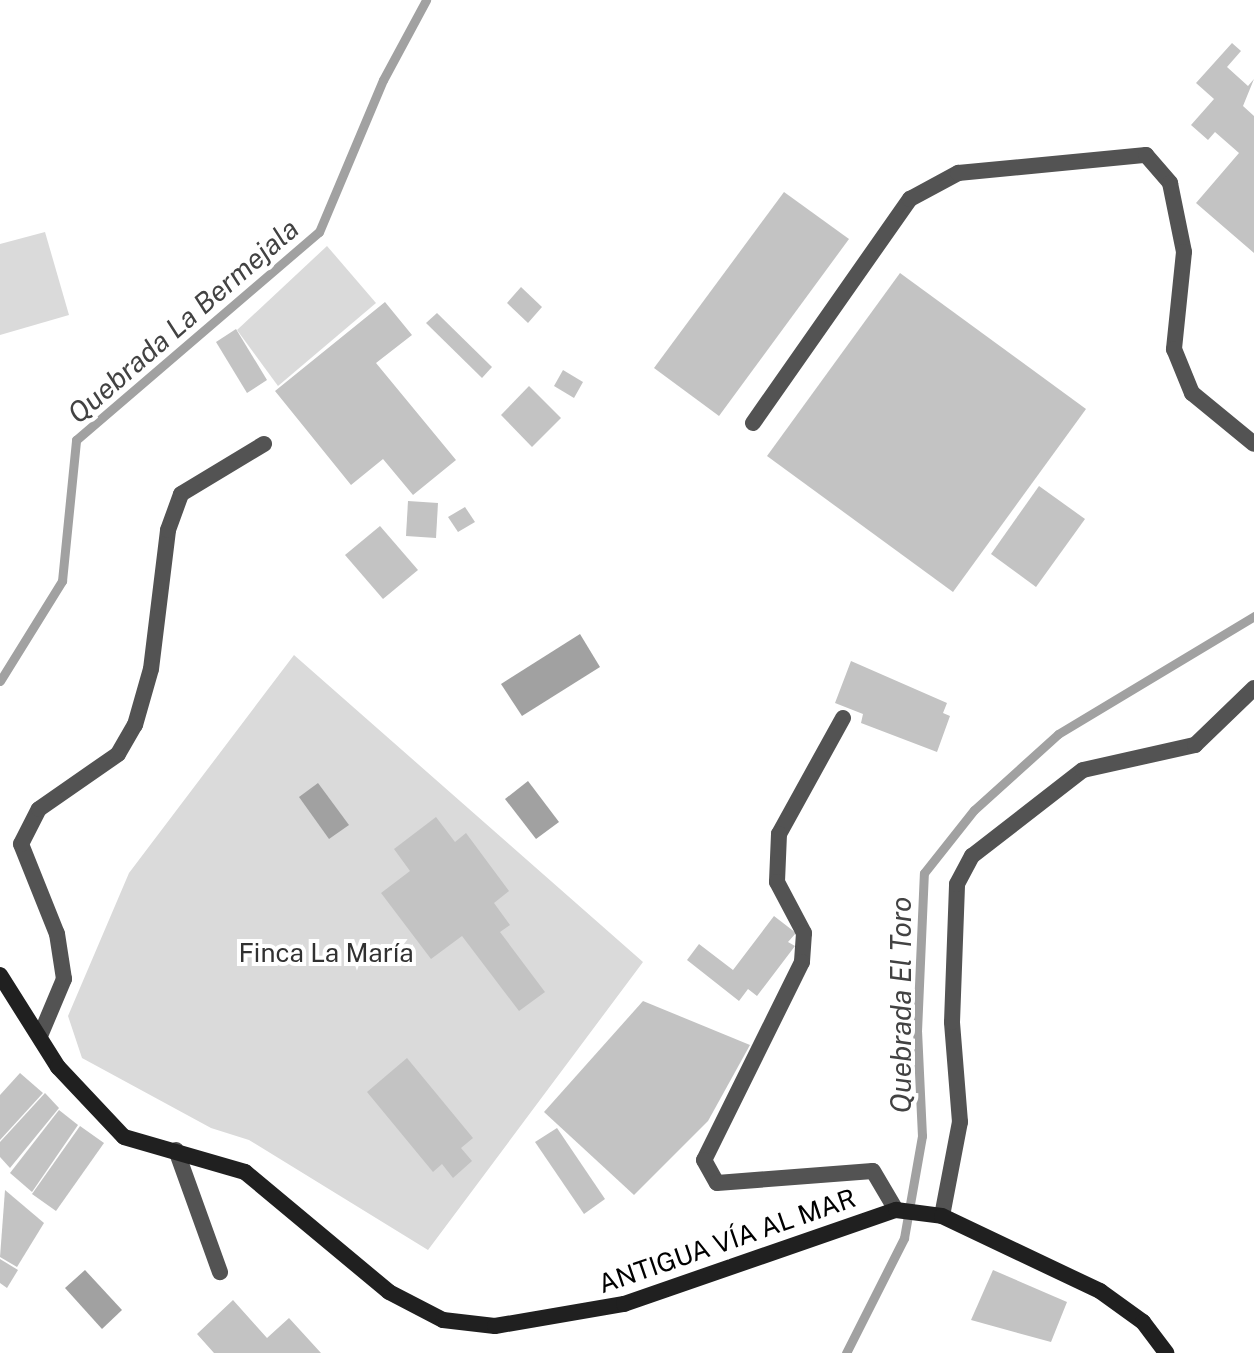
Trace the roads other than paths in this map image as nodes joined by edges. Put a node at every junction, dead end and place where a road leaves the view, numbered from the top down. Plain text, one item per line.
1 (753, 423) dead end
2 (264, 444) dead end
3 (1254, 444) edge
4 (1254, 688) edge
5 (843, 718) dead end
6 (0, 975) edge
7 (40, 1036) junction
8 (176, 1150) junction
9 (898, 1210) junction
10 (937, 1216) junction
11 (220, 1272) dead end
12 (1166, 1353) edge

1 - 3 lane
2 - 7 lane
4 - 10 lane
5 - 9 lane
6 - 7 main road
7 - 8 main road, ANTIGUA VÍA AL MAR
8 - 9 main road, ANTIGUA VÍA AL MAR
8 - 11 lane
9 - 10 main road, ANTIGUA VÍA AL MAR
10 - 12 main road, ANTIGUA VÍA AL MAR

